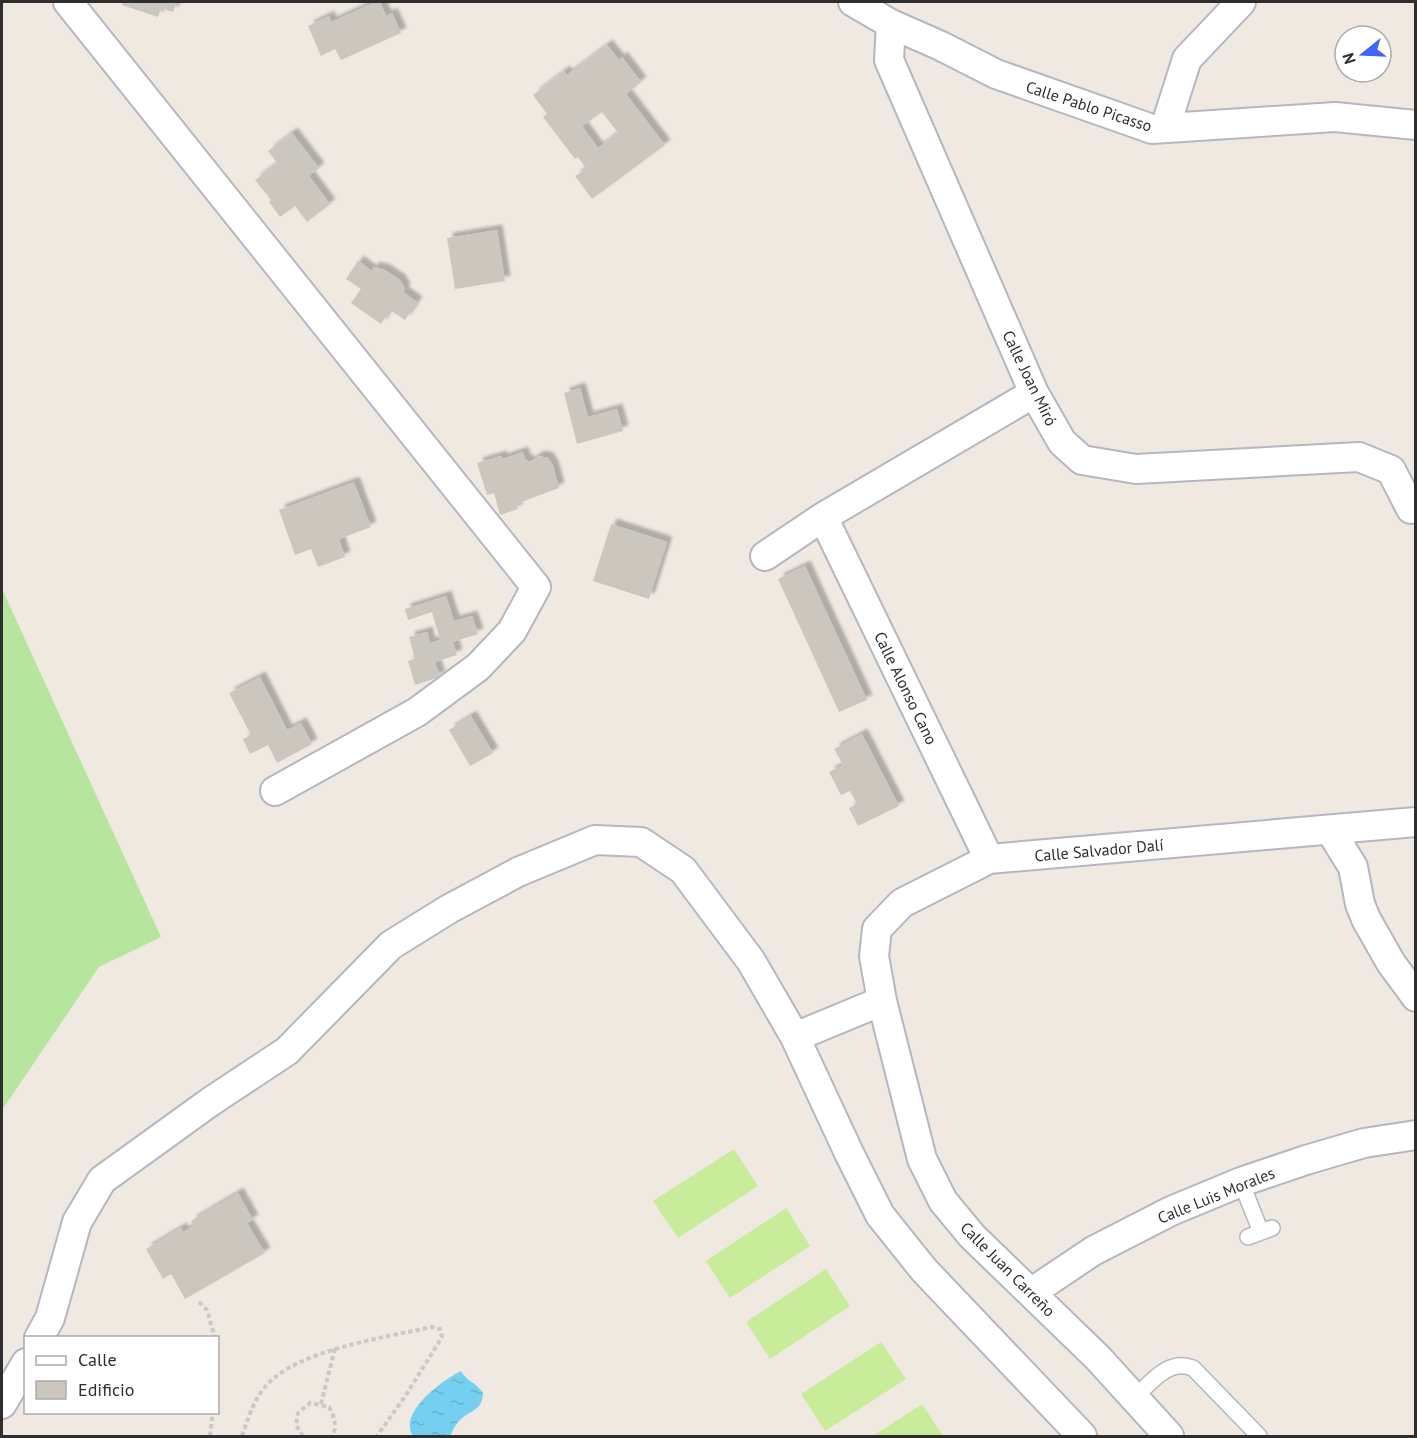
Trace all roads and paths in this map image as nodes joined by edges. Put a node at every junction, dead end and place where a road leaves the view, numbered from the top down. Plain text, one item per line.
1 (68, 2) edge
2 (854, 2) edge
3 (1241, 2) edge
4 (891, 24) junction
5 (1416, 125) edge
6 (1166, 128) junction
7 (1034, 393) junction
8 (1412, 510) dead end
9 (823, 518) junction
10 (765, 556) dead end
11 (275, 791) dead end
12 (1416, 822) edge
13 (1330, 830) junction
14 (988, 859) junction
15 (1416, 997) edge
16 (882, 1001) junction
17 (795, 1036) junction
18 (1416, 1135) edge
19 (1241, 1182) junction
20 (1261, 1232) dead end
21 (1032, 1292) junction
22 (200, 1302) dead end
23 (40, 1336) edge
24 (214, 1336) edge
25 (335, 1348) junction
26 (1134, 1398) junction
27 (321, 1404) junction
28 (213, 1414) edge
29 (210, 1437) edge
30 (242, 1437) edge
31 (303, 1437) edge
32 (332, 1437) edge
33 (377, 1437) edge
34 (1082, 1437) edge
35 (1169, 1437) edge
36 (1259, 1437) edge

1 - 11 street
2 - 4 street, Calle Pablo Picasso
3 - 6 street
4 - 6 street, Calle Pablo Picasso
4 - 7 street, Calle Joan Miró
5 - 6 street, Calle Pablo Picasso
7 - 8 street, Calle Joan Miró
7 - 9 street
9 - 10 street
9 - 14 street, Calle Alonso Cano
12 - 13 street, Calle Salvador Dalí
13 - 14 street, Calle Salvador Dalí
13 - 15 street
14 - 16 street, Calle Salvador Dalí
16 - 17 street
16 - 21 street, Calle Juan Carreño
17 - 23 street
17 - 34 street
18 - 19 street, Calle Luis Morales
19 - 20 lane
19 - 21 street, Calle Luis Morales
21 - 26 street, Calle Juan Carreño
22 - 24 path
25 - 27 path
25 - 30 path
25 - 33 path
26 - 35 street, Calle Juan Carreño
26 - 36 lane
27 - 31 path
27 - 32 path
28 - 29 path

